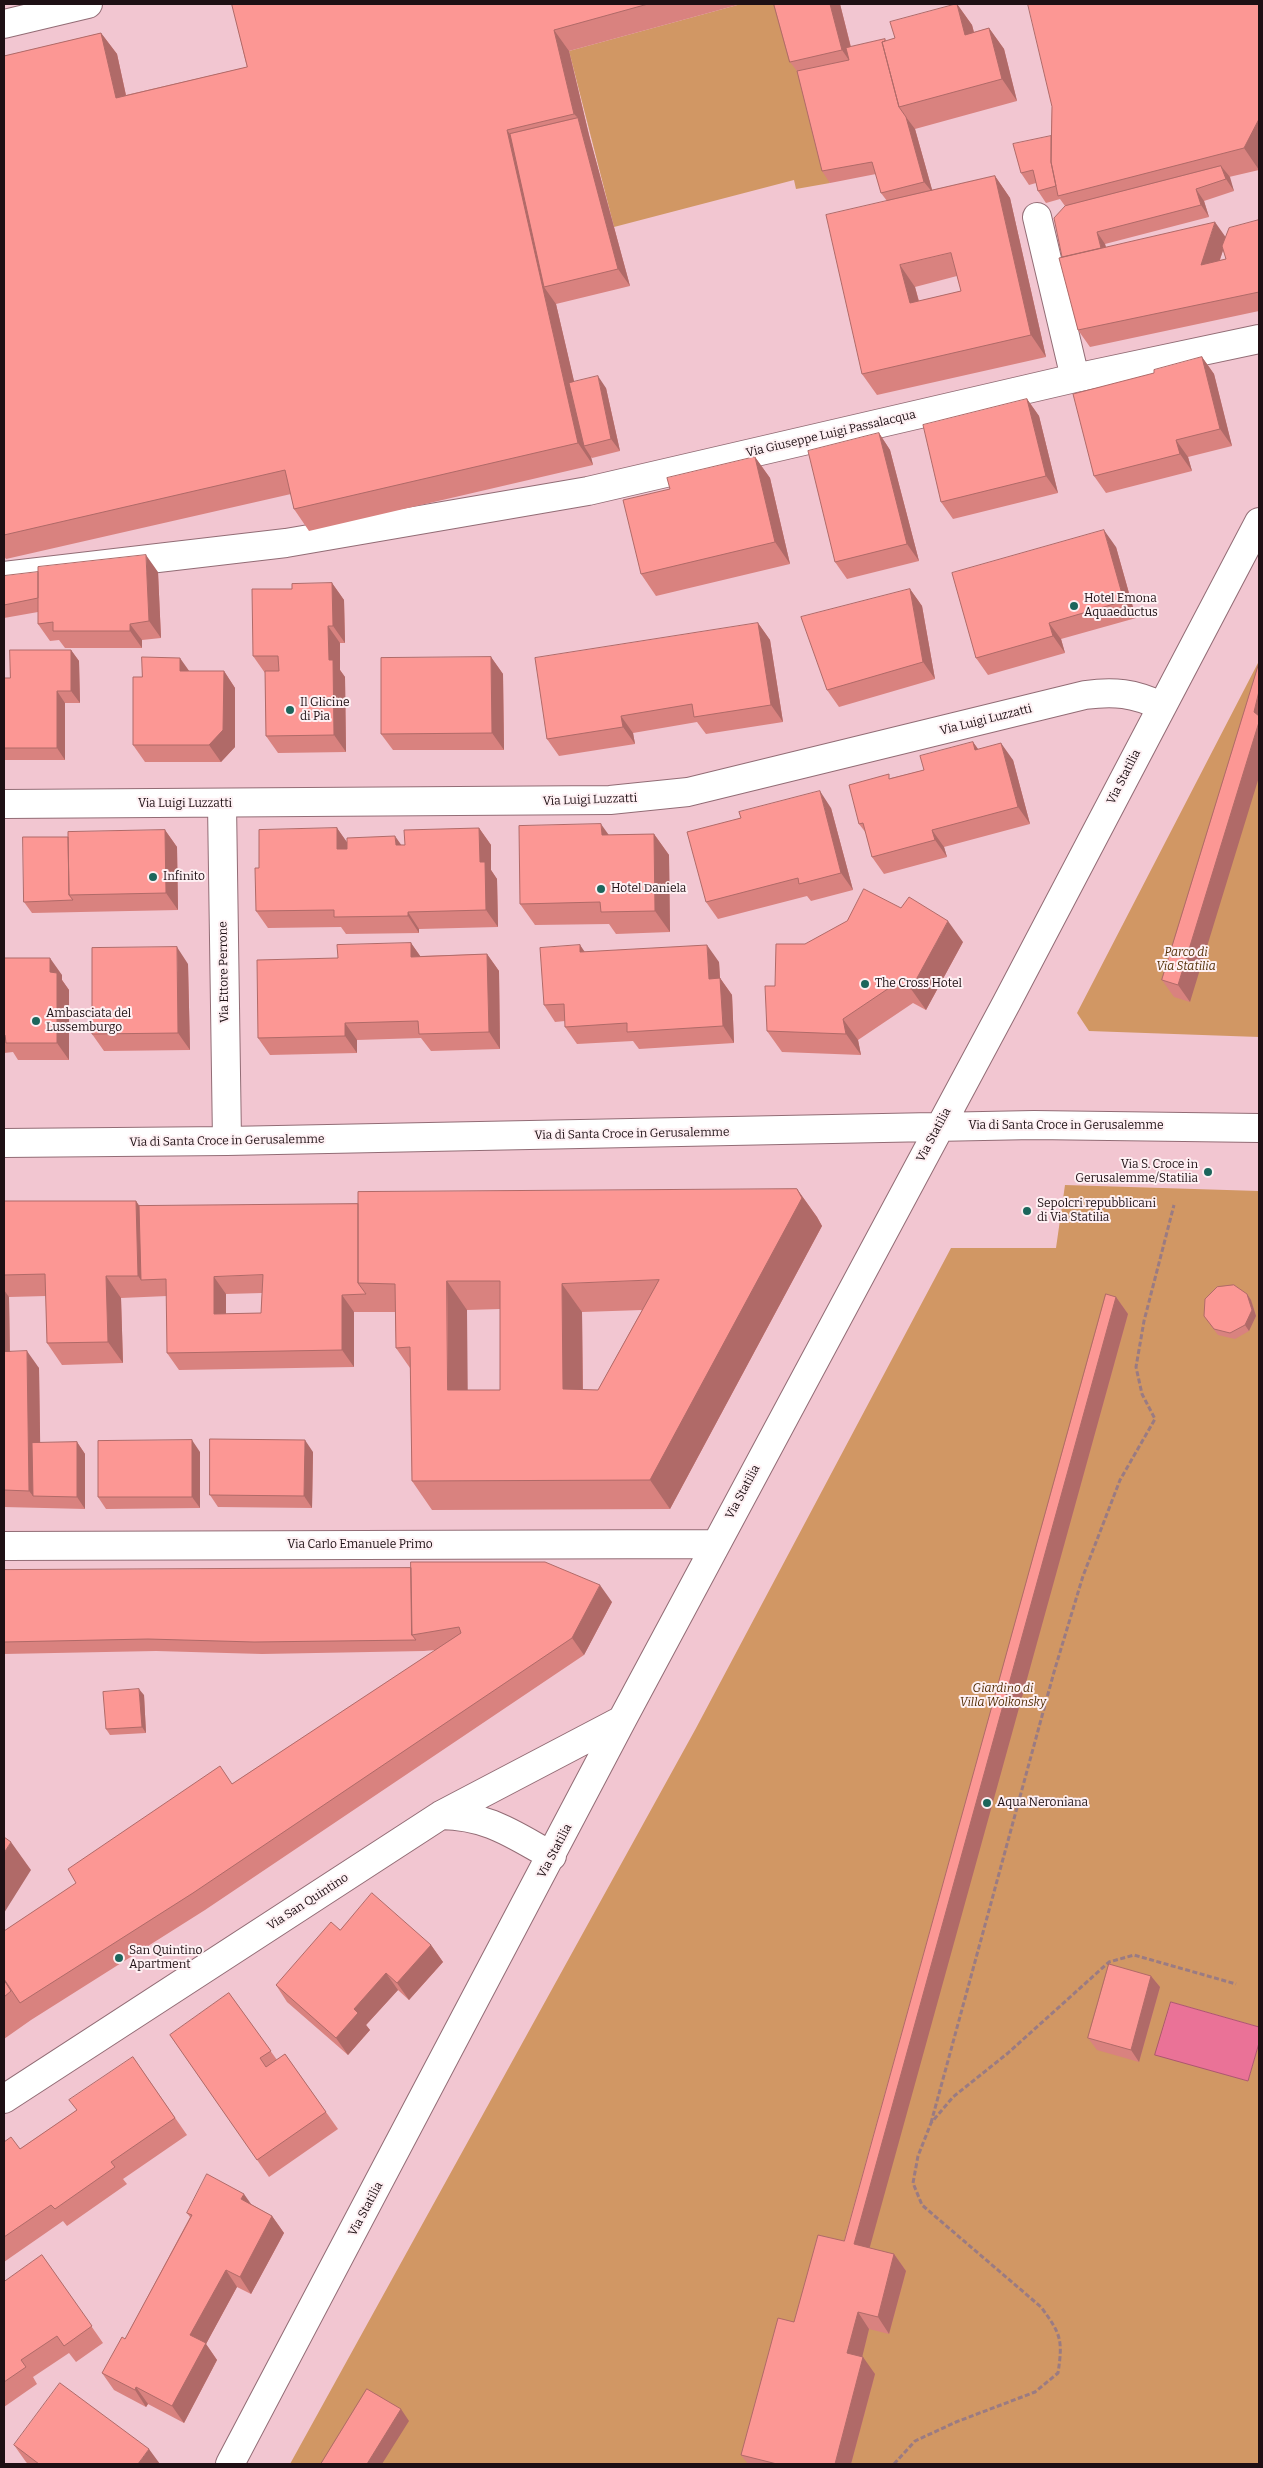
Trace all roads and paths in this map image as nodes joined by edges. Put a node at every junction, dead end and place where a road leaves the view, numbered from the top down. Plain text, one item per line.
1 (88, 4) edge
2 (4, 24) edge
3 (1037, 217) dead end
4 (1259, 339) edge
5 (1075, 378) junction
6 (1259, 522) edge
7 (4, 576) edge
8 (1161, 706) junction
9 (4, 804) edge
10 (222, 804) junction
11 (938, 1126) junction
12 (1259, 1128) edge
13 (227, 1141) junction
14 (4, 1142) edge
15 (1174, 1205) dead end
16 (716, 1544) junction
17 (4, 1546) edge
18 (622, 1720) junction
19 (441, 1816) junction
20 (552, 1856) junction
21 (1236, 1984) dead end
22 (4, 2099) edge
23 (931, 2123) junction
24 (230, 2464) edge
25 (894, 2464) edge

1 - 2 street
3 - 5 street
4 - 5 street, Via Giuseppe Luigi Passalacqua
5 - 7 street, Via Giuseppe Luigi Passalacqua
6 - 8 street, Via Statilia
8 - 10 street, Via Luigi Luzzatti
8 - 11 street, Via Statilia
9 - 10 street, Via Luigi Luzzatti
10 - 13 street, Via Ettore Perrone
11 - 12 street, Via di Santa Croce in Gerusalemme
11 - 13 street, Via di Santa Croce in Gerusalemme
11 - 16 street, Via Statilia
13 - 14 street, Via di Santa Croce in Gerusalemme
15 - 23 path
16 - 17 street, Via Carlo Emanuele Primo
16 - 18 street, Via Statilia
18 - 19 street, Via San Quintino
18 - 20 street, Via Statilia
19 - 20 street
19 - 22 street, Via San Quintino
20 - 24 street, Via Statilia
21 - 23 path
23 - 25 path

